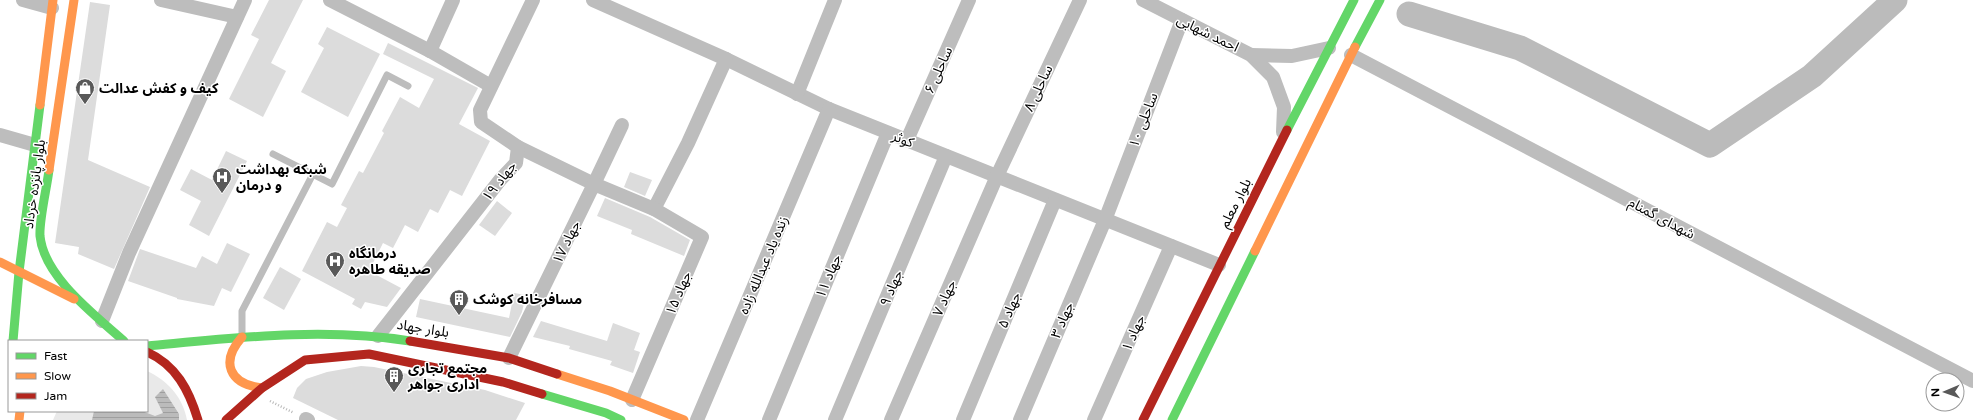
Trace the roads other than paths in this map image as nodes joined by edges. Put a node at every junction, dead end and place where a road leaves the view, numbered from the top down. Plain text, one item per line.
1 (23, 0) edge
2 (74, 0) edge
3 (161, 0) edge
4 (245, 0) edge
5 (330, 0) edge
6 (453, 0) edge
7 (533, 0) edge
8 (593, 0) edge
9 (835, 0) edge
10 (969, 0) edge
11 (1080, 0) edge
12 (1143, 0) edge
13 (1354, 0) edge
14 (1380, 0) edge
15 (53, 4) edge
16 (238, 17) junction
17 (1182, 20) junction
18 (1330, 48) junction
19 (430, 51) junction
20 (1251, 55) junction
21 (1351, 55) junction
22 (726, 59) junction
23 (408, 86) dead end
24 (491, 86) junction
25 (797, 94) junction
26 (829, 109) junction
27 (622, 125) dead end
28 (888, 133) junction
29 (0, 135) edge
30 (1283, 138) junction
31 (907, 140) junction
32 (35, 145) junction
33 (518, 147) junction
34 (273, 154) dead end
35 (946, 156) junction
36 (313, 174) junction
37 (997, 176) junction
38 (594, 184) junction
39 (1055, 200) junction
40 (654, 210) junction
41 (1105, 220) junction
42 (1171, 246) junction
43 (0, 262) edge
44 (1219, 265) junction
45 (19, 272) junction
46 (82, 303) junction
47 (102, 321) junction
48 (378, 336) junction
49 (242, 337) junction
50 (13, 340) edge
51 (123, 340) edge
52 (148, 346) edge
53 (148, 352) edge
54 (509, 358) junction
55 (1973, 381) edge
56 (262, 388) junction
57 (1162, 397) junction
58 (632, 400) junction
59 (1180, 405) junction
60 (198, 420) edge
61 (226, 420) edge
62 (621, 420) edge
63 (684, 420) edge
64 (697, 420) edge
65 (769, 420) edge
66 (835, 420) edge
67 (891, 420) edge
68 (963, 420) edge
69 (1020, 420) edge
70 (1094, 420) edge
71 (1143, 420) edge
72 (1172, 420) edge

1 - 15 street
2 - 46 street, بلوار پانزده خرداد
3 - 16 street
4 - 16 street
5 - 19 street
6 - 19 street
7 - 24 street, جهاد ۱۹
8 - 22 street, کوثر
9 - 25 street
10 - 31 street, ساحلی ۶
11 - 37 street, ساحلی ۸
12 - 17 street, احمد شهابی
13 - 18 street, بلوار معلم
14 - 21 street
15 - 32 street, بلوار پانزده خرداد
16 - 47 street
17 - 20 street, احمد شهابی
17 - 41 street, ساحلی ۱۰
18 - 20 street, احمد شهابی
18 - 30 street, بلوار معلم
19 - 24 street
20 - 30 street, احمد شهابی
21 - 55 street, شهدای گمنام
21 - 59 street
22 - 25 street, کوثر
22 - 40 street
23 - 36 lane
24 - 33 street, جهاد ۱۹
25 - 26 street, کوثر
26 - 28 street, کوثر
26 - 64 street, زنده یاد عبدالله زاده
27 - 38 street, جهاد ۱۷
28 - 31 street, کوثر
28 - 65 street, جهاد ۱۱
29 - 32 street
30 - 44 street, بلوار معلم
31 - 35 street, کوثر
32 - 45 street, بلوار پانزده خرداد
33 - 38 street
33 - 48 street, جهاد ۱۹
34 - 36 lane
35 - 37 street, کوثر
35 - 66 street, جهاد ۹
36 - 49 lane
37 - 39 street, کوثر
37 - 67 street, جهاد ۷
38 - 40 street
38 - 54 street, جهاد ۱۷
39 - 41 street, کوثر
39 - 68 street, جهاد ۵
40 - 58 street, جهاد ۱۵
41 - 42 street, کوثر
41 - 69 street, جهاد ۳
42 - 44 street, کوثر
42 - 70 street, جهاد ۱
43 - 45 street
44 - 57 street, بلوار معلم
45 - 46 street
45 - 50 street, بلوار پانزده خرداد
46 - 47 street, بلوار پانزده خرداد
47 - 51 street, بلوار پانزده خرداد
48 - 49 street, بلوار جهاد
48 - 54 street, بلوار جهاد
49 - 52 street, بلوار جهاد
49 - 56 street
53 - 60 street
54 - 58 street, بلوار جهاد
56 - 61 street
56 - 62 street
57 - 59 street
57 - 71 street, بلوار معلم
58 - 63 street, بلوار جهاد
59 - 72 street

